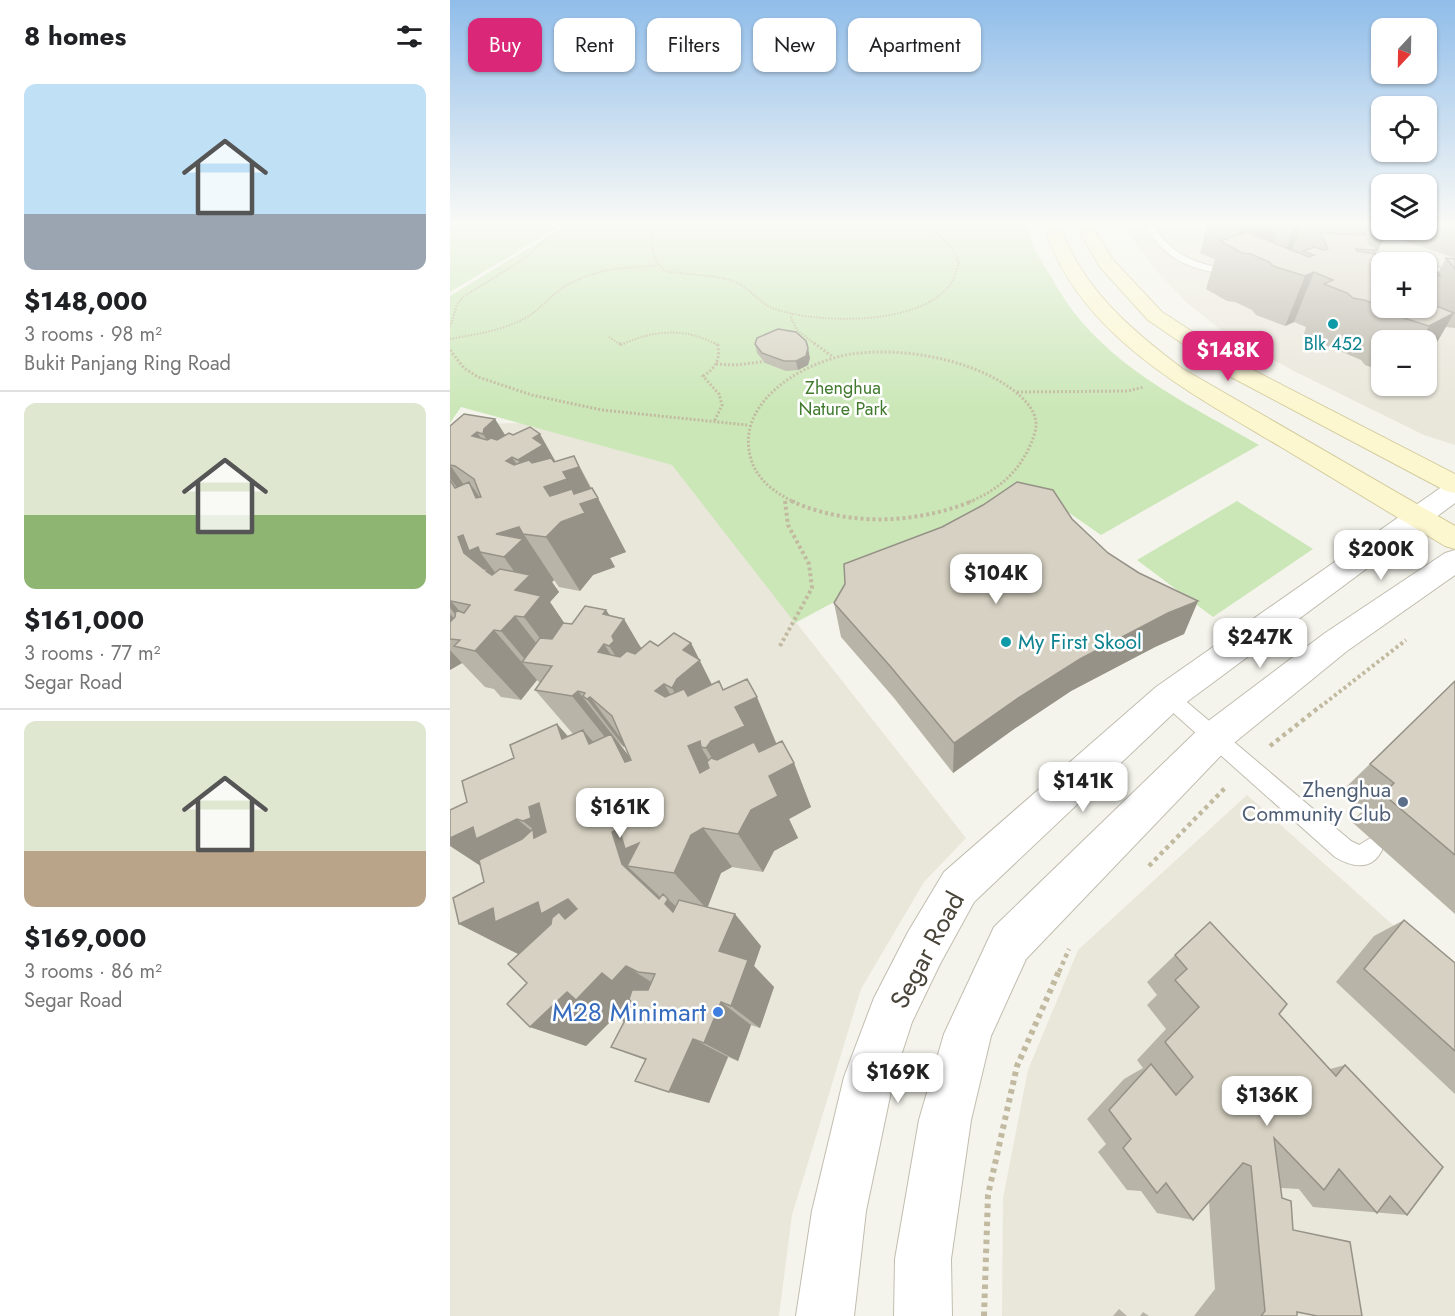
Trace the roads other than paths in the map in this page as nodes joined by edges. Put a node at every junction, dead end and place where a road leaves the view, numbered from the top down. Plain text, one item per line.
1 (1085, 283) edge
2 (1125, 283) edge
3 (1455, 484) edge
4 (1455, 490) edge
5 (1417, 518) junction
6 (1455, 538) edge
7 (1455, 560) edge
8 (1168, 697) junction
9 (1231, 750) junction
10 (1372, 848) dead end
11 (825, 1316) edge
12 (923, 1316) edge

1 - 5 main road
2 - 3 main road
4 - 5 street, Segar Road
5 - 6 main road
5 - 8 street, Segar Road
7 - 9 street
8 - 9 lane
8 - 11 street, Segar Road
9 - 10 lane
9 - 12 street

